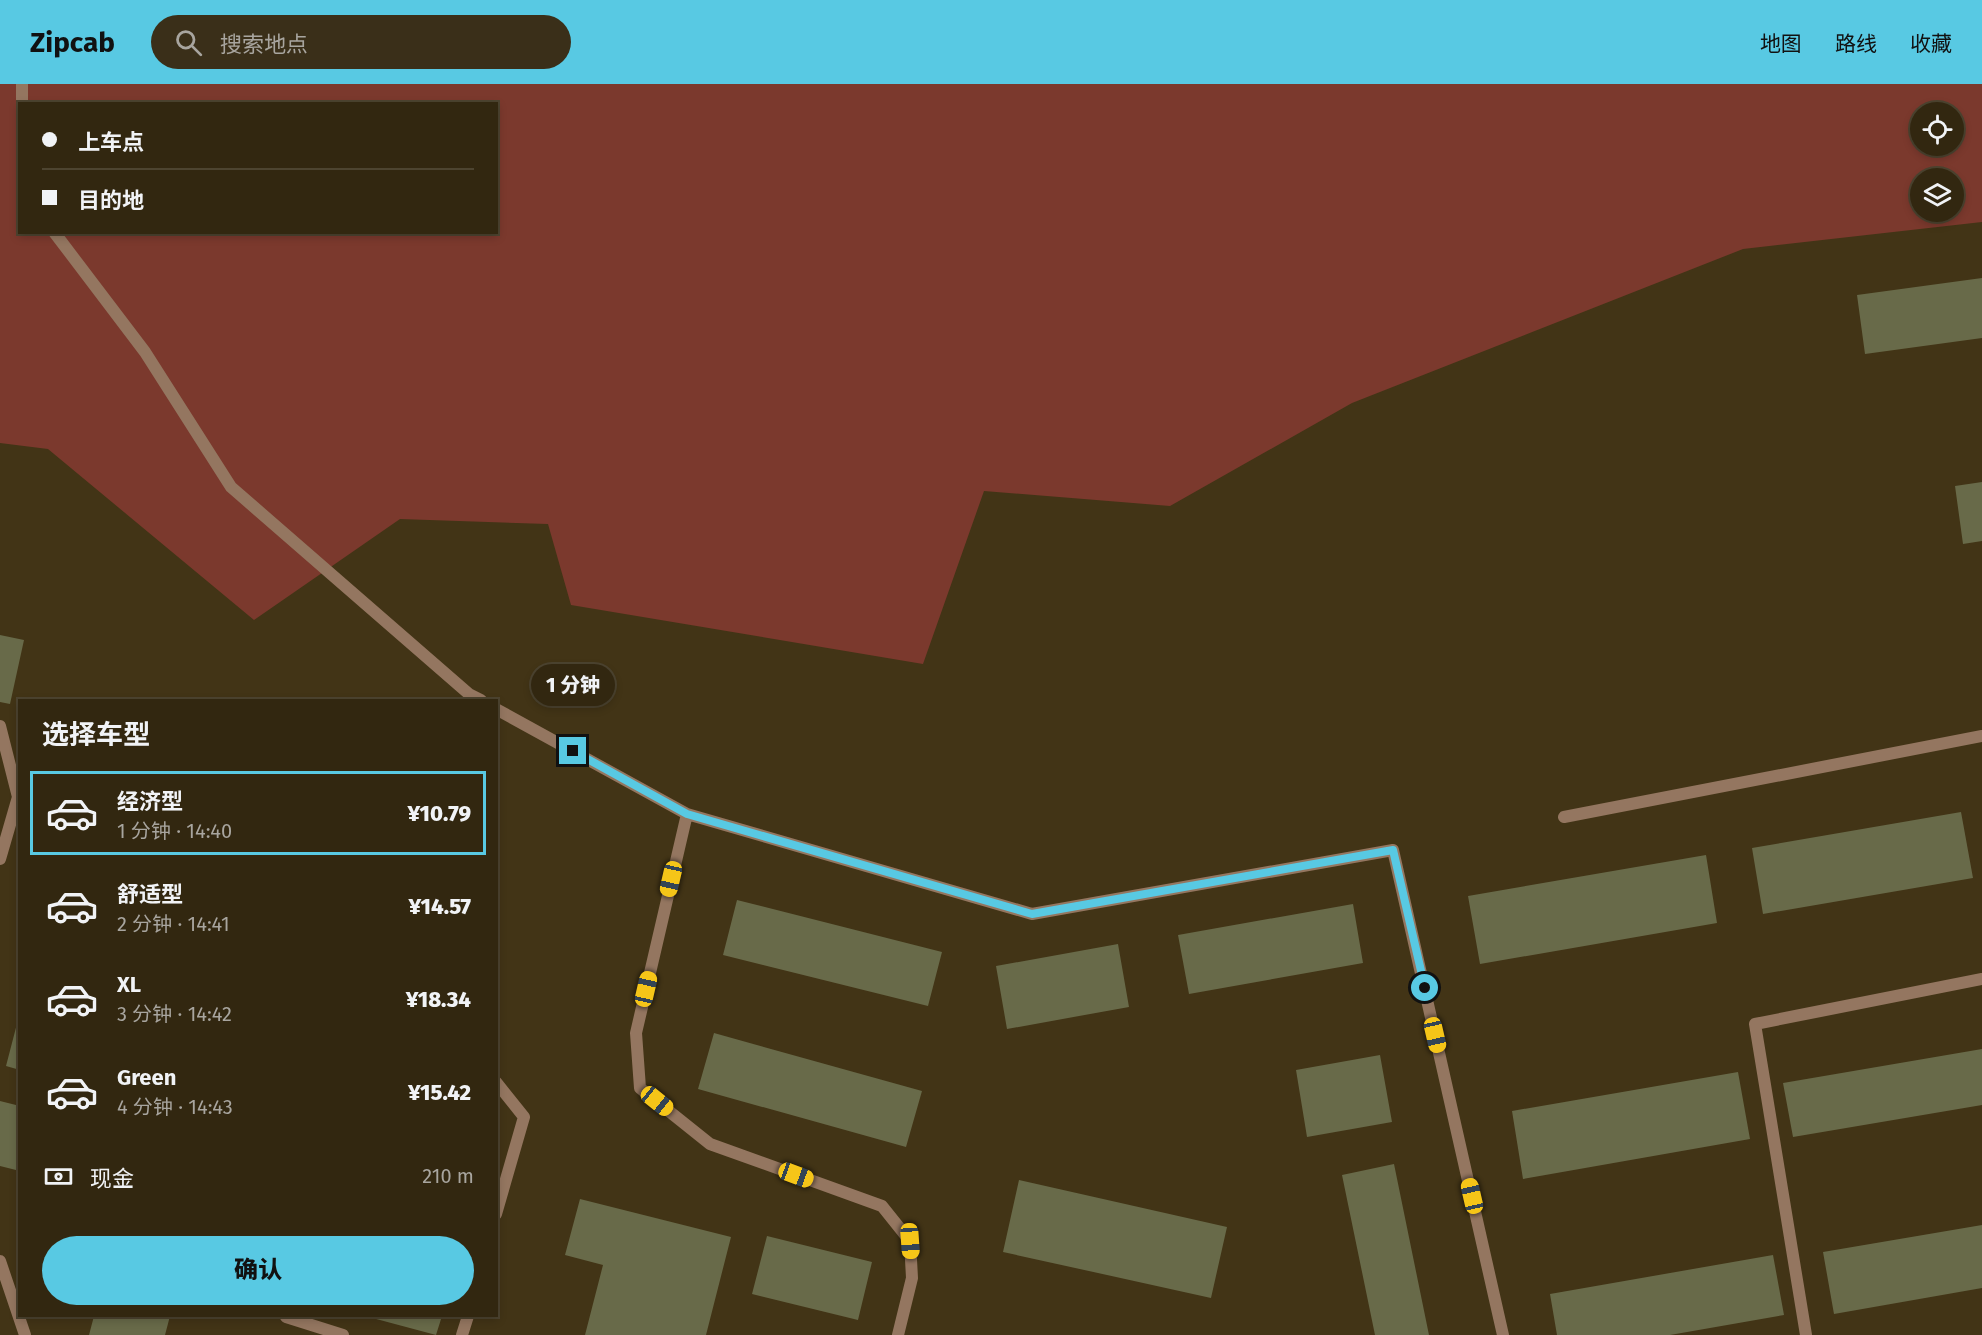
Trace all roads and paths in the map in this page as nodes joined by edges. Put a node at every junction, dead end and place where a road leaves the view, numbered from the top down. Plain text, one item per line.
1 (22, 84) edge
2 (22, 102) edge
3 (56, 234) edge
4 (479, 699) edge
5 (498, 710) edge
6 (0, 726) edge
7 (1982, 736) edge
8 (687, 814) junction
9 (1564, 817) dead end
10 (0, 859) edge
11 (1982, 979) edge
12 (498, 1084) edge
13 (498, 1207) edge
14 (0, 1261) edge
15 (18, 1312) edge
16 (20, 1317) edge
17 (286, 1317) dead end
18 (468, 1317) edge
19 (26, 1335) edge
20 (343, 1335) edge
21 (462, 1335) edge
22 (898, 1335) edge
23 (1503, 1335) edge
24 (1806, 1335) edge

1 - 2 street
3 - 4 street
5 - 8 street
6 - 10 street
7 - 9 street
8 - 22 street
8 - 23 street
11 - 24 street
12 - 13 street
14 - 15 street
16 - 19 street
17 - 20 street
18 - 21 street

